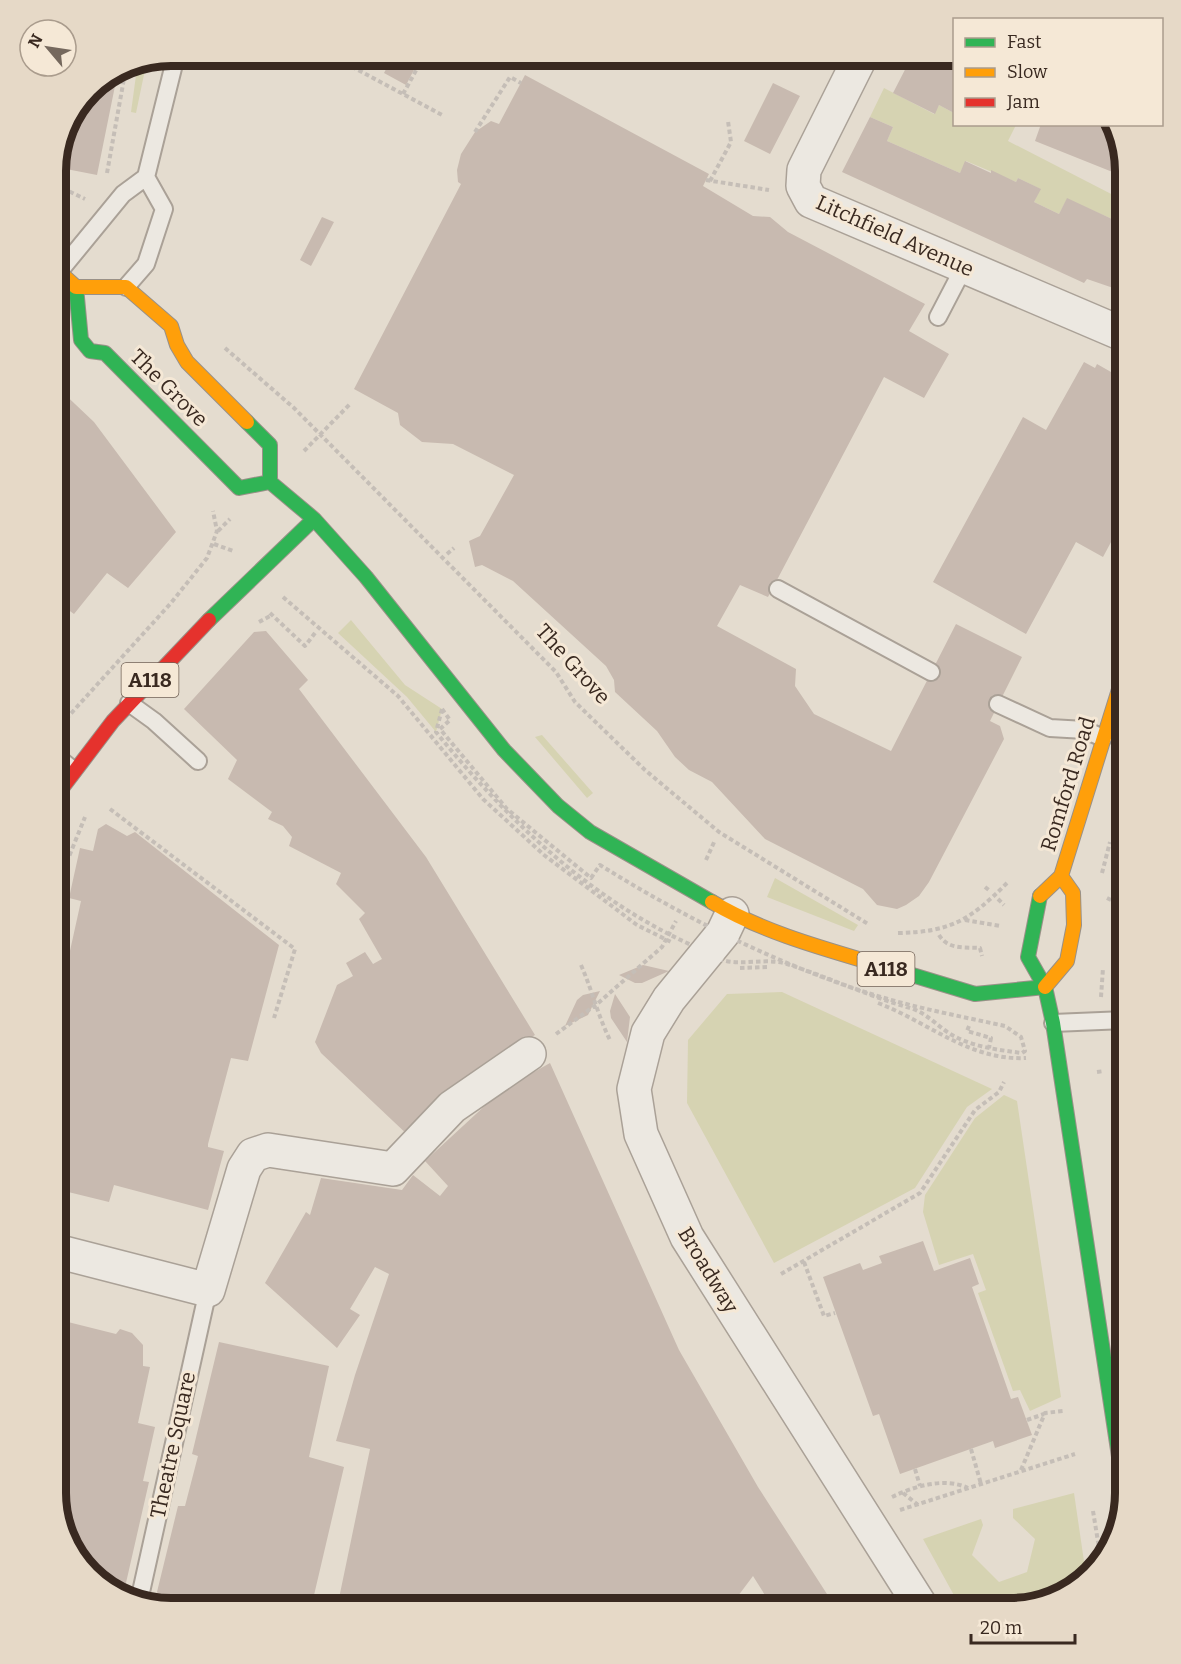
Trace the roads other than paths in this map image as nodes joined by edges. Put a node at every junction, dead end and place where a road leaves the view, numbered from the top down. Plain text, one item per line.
1 (174, 66) edge
2 (856, 66) edge
3 (146, 177) junction
4 (66, 260) edge
5 (964, 267) junction
6 (66, 278) edge
7 (126, 286) junction
8 (76, 287) junction
9 (938, 317) dead end
10 (1115, 331) edge
11 (270, 482) junction
12 (314, 519) junction
13 (778, 589) dead end
14 (932, 672) dead end
15 (1115, 701) edge
16 (129, 703) junction
17 (998, 704) dead end
18 (1103, 738) junction
19 (198, 761) dead end
20 (66, 764) edge
21 (73, 770) junction
22 (66, 781) edge
23 (1061, 876) junction
24 (732, 914) junction
25 (1045, 987) junction
26 (1115, 1020) edge
27 (1053, 1023) junction
28 (530, 1054) road end
29 (66, 1254) edge
30 (208, 1290) junction
31 (1115, 1430) edge
32 (141, 1593) edge
33 (915, 1598) edge

1 - 3 lane
2 - 5 street, Litchfield Avenue
3 - 4 lane
3 - 7 lane
5 - 9 lane
5 - 10 street, Litchfield Avenue
6 - 8 main road
7 - 8 main road
7 - 11 main road, The Grove
8 - 11 main road, The Grove
11 - 12 main road
12 - 16 main road, A118
12 - 24 main road, A118
13 - 14 lane
15 - 18 main road, Romford Road
16 - 19 lane
16 - 21 main road, A118
17 - 18 lane
18 - 23 main road, Romford Road
20 - 21 lane
21 - 22 main road, A118
23 - 25 main road, Romford Road
23 - 25 main road, Romford Road
24 - 25 main road, A118
24 - 33 street, Broadway
25 - 27 main road
26 - 27 lane
27 - 31 main road
28 - 30 street
29 - 30 street
30 - 32 lane, Theatre Square

